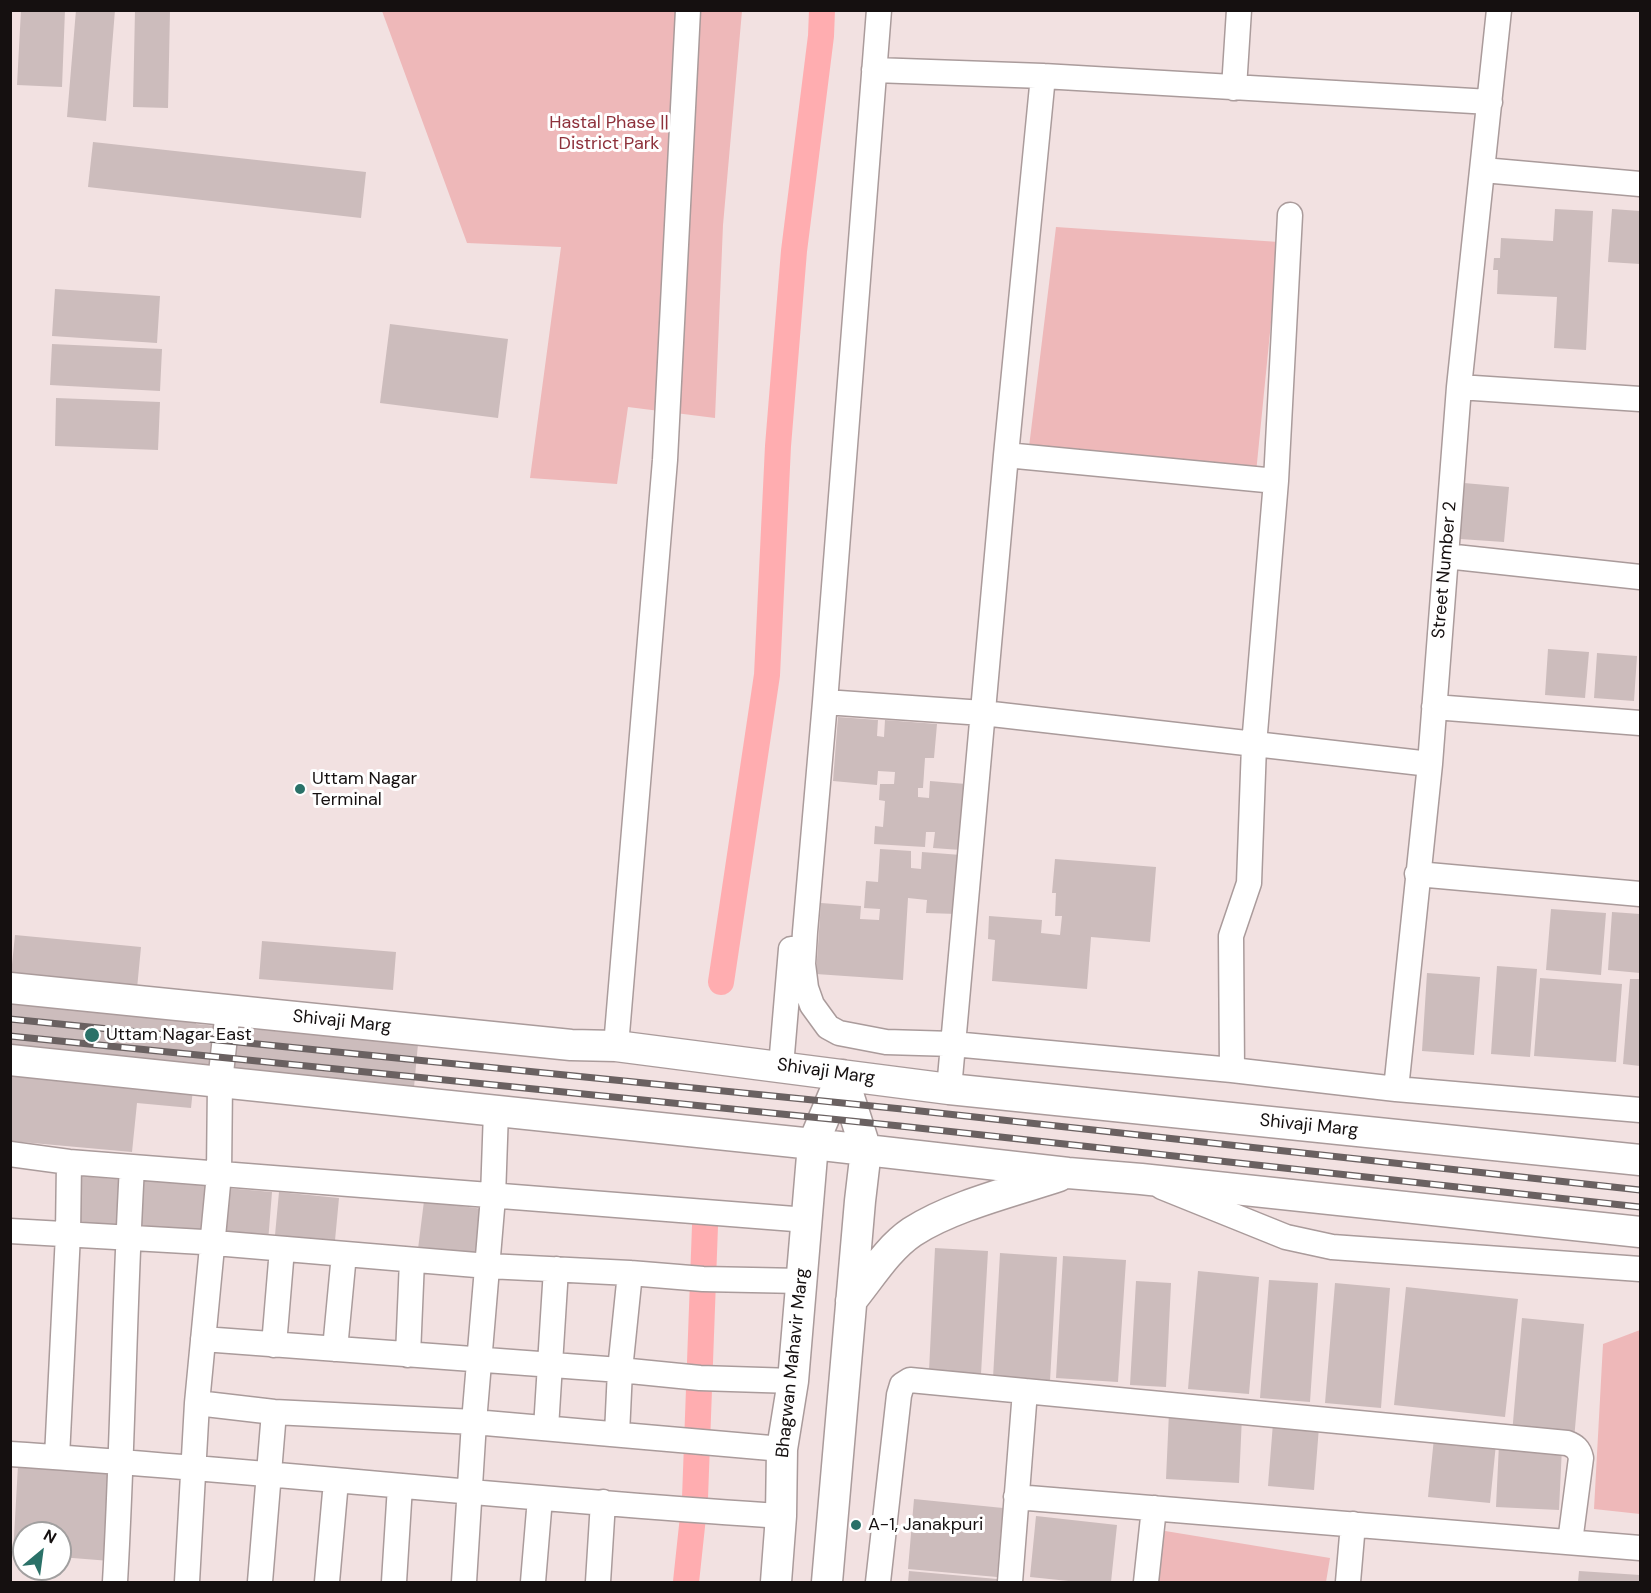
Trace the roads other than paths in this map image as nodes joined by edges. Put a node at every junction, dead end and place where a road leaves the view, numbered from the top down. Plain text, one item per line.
1 (688, 10) edge
2 (864, 10) edge
3 (879, 10) edge
4 (1239, 10) edge
5 (1499, 10) edge
6 (874, 70) junction
7 (1043, 76) junction
8 (1234, 88) junction
9 (1490, 102) junction
10 (1483, 170) junction
11 (1641, 184) edge
12 (1290, 215) dead end
13 (1459, 387) junction
14 (1641, 399) edge
15 (1006, 455) junction
16 (1276, 481) junction
17 (1446, 556) junction
18 (1641, 578) edge
19 (825, 702) junction
20 (1434, 707) junction
21 (983, 713) junction
22 (1641, 723) edge
23 (1254, 745) junction
24 (1430, 764) junction
25 (1417, 874) junction
26 (1641, 894) edge
27 (10, 988) edge
28 (228, 1010) junction
29 (953, 1044) junction
30 (616, 1046) junction
31 (10, 1060) edge
32 (781, 1066) junction
33 (1232, 1070) junction
34 (842, 1075) junction
35 (220, 1082) junction
36 (949, 1089) junction
37 (1396, 1089) junction
38 (1641, 1110) edge
39 (496, 1111) junction
40 (813, 1144) junction
41 (866, 1150) junction
42 (10, 1154) edge
43 (1641, 1160) edge
44 (69, 1162) junction
45 (132, 1167) junction
46 (1068, 1173) junction
47 (219, 1174) junction
48 (1141, 1179) junction
49 (493, 1197) junction
50 (807, 1220) junction
51 (10, 1231) edge
52 (1641, 1232) edge
53 (68, 1234) junction
54 (128, 1238) junction
55 (213, 1243) junction
56 (282, 1249) junction
57 (344, 1254) junction
58 (412, 1260) junction
59 (488, 1266) junction
60 (556, 1269) junction
61 (1641, 1269) edge
62 (630, 1273) junction
63 (801, 1281) junction
64 (851, 1301) junction
65 (203, 1339) junction
66 (274, 1345) junction
67 (335, 1349) junction
68 (408, 1355) junction
69 (479, 1360) junction
70 (549, 1365) junction
71 (620, 1370) junction
72 (793, 1381) junction
73 (1025, 1391) junction
74 (197, 1403) junction
75 (274, 1412) junction
76 (474, 1422) junction
77 (546, 1428) junction
78 (617, 1434) junction
79 (782, 1449) junction
80 (10, 1454) edge
81 (57, 1457) junction
82 (122, 1463) junction
83 (193, 1468) junction
84 (268, 1475) junction
85 (336, 1481) junction
86 (400, 1486) junction
87 (470, 1492) junction
88 (1016, 1497) junction
89 (540, 1498) junction
90 (603, 1502) junction
91 (1154, 1508) junction
92 (781, 1516) junction
93 (1353, 1524) junction
94 (1570, 1542) junction
95 (1641, 1548) edge
96 (115, 1582) edge
97 (187, 1582) edge
98 (260, 1582) edge
99 (327, 1582) edge
100 (394, 1582) edge
101 (464, 1582) edge
102 (533, 1582) edge
103 (598, 1582) edge
104 (776, 1582) edge
105 (827, 1582) edge
106 (878, 1582) edge
107 (1010, 1582) edge
108 (1146, 1582) edge
109 (1348, 1582) edge

1 - 30 street
2 - 32 street
3 - 6 street
4 - 8 street
5 - 9 street, Street Number 2
6 - 7 street
6 - 19 street
7 - 8 street
7 - 15 street
8 - 9 street
9 - 10 street, Street Number 2
10 - 11 street
10 - 13 street, Street Number 2
12 - 16 street
13 - 14 street
13 - 17 street, Street Number 2
15 - 16 street
15 - 21 street
16 - 23 street
17 - 18 street
17 - 20 street, Street Number 2
19 - 21 street
19 - 29 street
20 - 22 street
20 - 24 street, Street Number 2
21 - 23 street
21 - 29 street
23 - 24 street
23 - 33 street
24 - 25 street, Street Number 2
25 - 26 street
25 - 37 street, Street Number 2
27 - 28 main road, Shivaji Marg
28 - 30 main road, Shivaji Marg
28 - 35 street
29 - 33 street
29 - 36 street
30 - 32 main road, Shivaji Marg
31 - 35 main road
32 - 34 main road, Shivaji Marg
33 - 37 street
34 - 36 main road, Shivaji Marg
34 - 40 main road, Bhagwan Mahavir Marg
34 - 41 main road
35 - 39 main road
35 - 47 street
36 - 43 main road, Shivaji Marg
37 - 38 street
39 - 40 main road
39 - 49 street
40 - 41 main road
40 - 50 main road, Bhagwan Mahavir Marg
41 - 46 main road
41 - 64 main road
42 - 44 street
44 - 45 street
44 - 53 street
45 - 47 street
45 - 54 street
46 - 48 main road
46 - 64 main road
47 - 49 street
47 - 55 street
48 - 52 main road
48 - 61 street
49 - 50 street
49 - 59 street
50 - 63 main road, Bhagwan Mahavir Marg
51 - 53 street
53 - 54 street
53 - 81 street
54 - 55 street
54 - 82 street
55 - 56 street
55 - 65 street
56 - 57 street
56 - 66 street
57 - 58 street
57 - 67 street
58 - 59 street
58 - 68 street
59 - 60 street
59 - 69 street
60 - 62 street
60 - 70 street
62 - 63 street
62 - 71 street
63 - 72 main road, Bhagwan Mahavir Marg
64 - 105 main road
65 - 66 street
65 - 74 street
66 - 67 street
67 - 68 street
68 - 69 street
69 - 70 street
69 - 76 street
70 - 71 street
70 - 77 street
71 - 72 street
71 - 78 street
72 - 79 main road, Bhagwan Mahavir Marg
73 - 88 street
73 - 94 street
73 - 106 street
74 - 75 street
74 - 83 street
75 - 76 street
75 - 84 street
76 - 77 street
76 - 87 street
77 - 78 street
78 - 79 street
79 - 92 main road, Bhagwan Mahavir Marg
80 - 81 street
81 - 82 street
82 - 83 street
82 - 96 street
83 - 84 street
83 - 97 street
84 - 85 street
84 - 98 street
85 - 86 street
85 - 99 street
86 - 87 street
86 - 100 street
87 - 89 street
87 - 101 street
88 - 91 street
88 - 107 street
89 - 90 street
89 - 102 street
90 - 92 street
90 - 103 street
91 - 93 street
91 - 108 street
92 - 104 main road, Bhagwan Mahavir Marg
93 - 94 street
93 - 109 street
94 - 95 street

